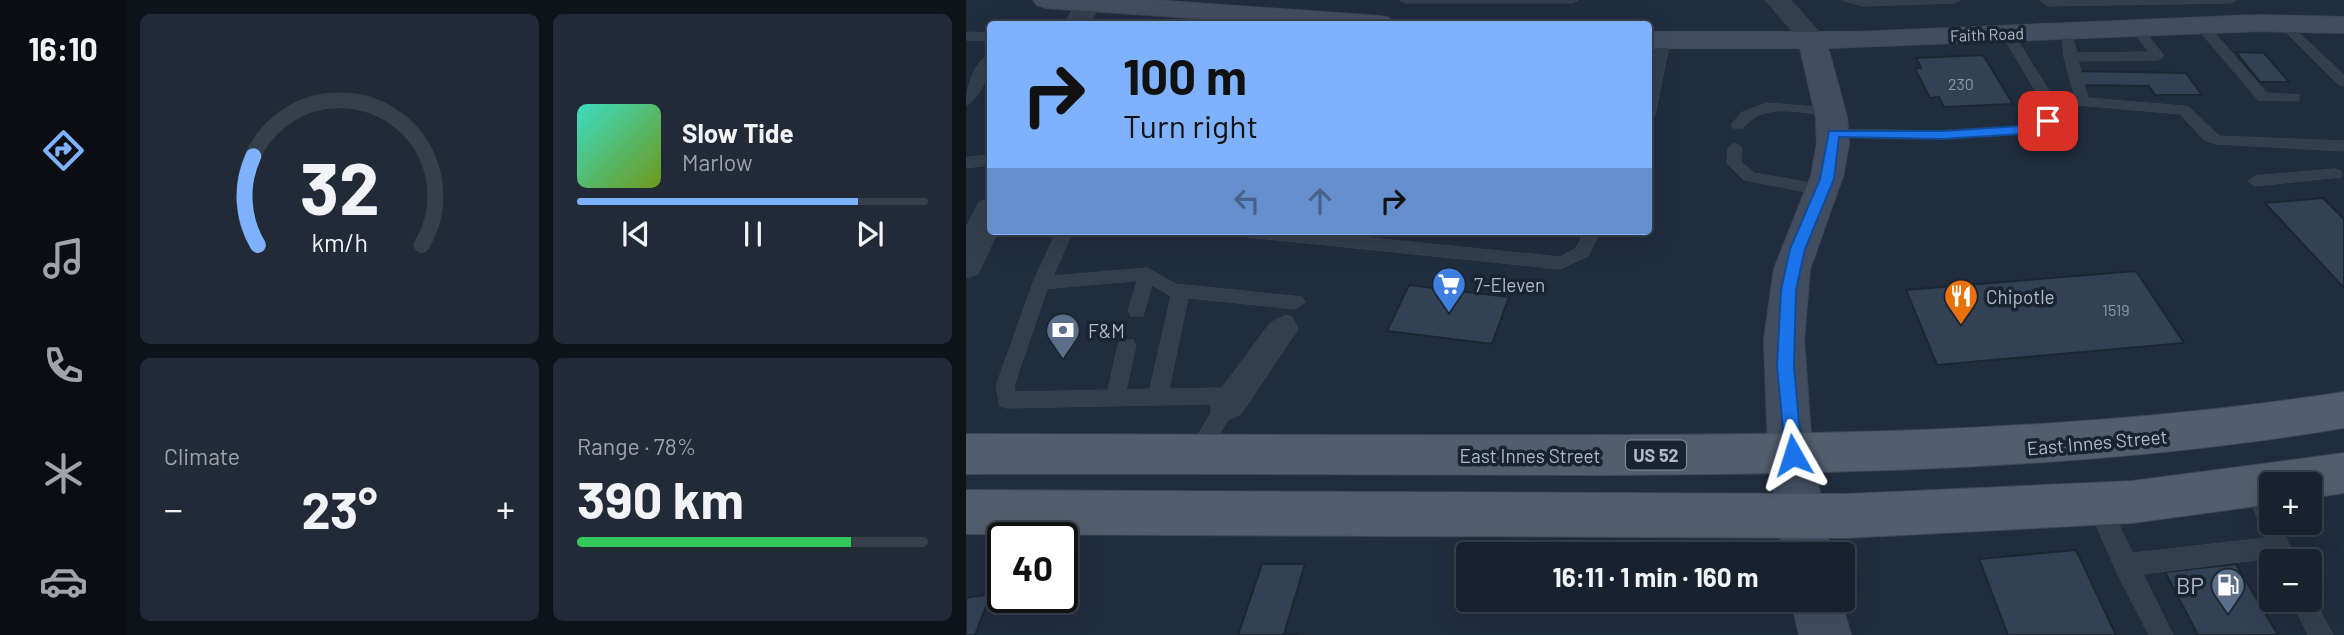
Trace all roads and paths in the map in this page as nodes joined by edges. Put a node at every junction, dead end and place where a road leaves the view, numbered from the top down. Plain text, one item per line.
1 (1046, 0) edge
2 (1406, 0) edge
3 (1572, 0) edge
4 (1778, 0) edge
5 (1801, 0) edge
6 (1848, 0) edge
7 (1954, 0) edge
8 (2046, 0) edge
9 (2170, 0) edge
10 (2230, 0) edge
11 (1083, 14) edge
12 (1277, 21) edge
13 (2284, 23) junction
14 (2338, 23) edge
15 (2201, 25) junction
16 (2136, 28) junction
17 (2007, 33) junction
18 (966, 36) edge
19 (987, 37) edge
20 (1813, 40) junction
21 (1656, 41) edge
22 (2067, 44) junction
23 (987, 63) edge
24 (2341, 76) edge
25 (1652, 78) edge
26 (2294, 98) dead end
27 (966, 101) edge
28 (1832, 123) junction
29 (1738, 125) dead end
30 (2305, 144) junction
31 (2344, 146) edge
32 (1734, 156) dead end
33 (987, 160) edge
34 (966, 163) edge
35 (2340, 178) edge
36 (2255, 181) dead end
37 (1822, 190) junction
38 (987, 223) edge
39 (1063, 235) edge
40 (1326, 235) edge
41 (1592, 235) edge
42 (1404, 239) edge
43 (966, 265) edge
44 (1147, 274) junction
45 (1041, 284) junction
46 (1181, 291) junction
47 (1296, 303) dead end
48 (1137, 311) dead end
49 (1127, 345) dead end
50 (1158, 398) junction
51 (1115, 399) junction
52 (2344, 410) edge
53 (966, 454) edge
54 (1196, 454) junction
55 (1793, 455) junction
56 (2344, 473) edge
57 (2255, 487) junction
58 (2098, 504) junction
59 (966, 512) edge
60 (1804, 535) edge
61 (2281, 549) edge
62 (2259, 556) edge
63 (2126, 565) junction
64 (1819, 612) edge
65 (2309, 612) edge
66 (1825, 635) edge
67 (2161, 635) edge
68 (2321, 635) edge

1 - 11 main road
2 - 3 lane
4 - 20 street
5 - 20 street
6 - 7 lane
8 - 9 lane
9 - 10 lane
11 - 12 main road
13 - 14 main road, Faith Road
13 - 15 main road, Faith Road
13 - 24 lane
15 - 16 main road, Faith Road
15 - 26 lane
16 - 22 main road, Faith Road
16 - 22 lane
17 - 20 main road, Faith Road
17 - 22 main road, Faith Road
17 - 28 lane
18 - 19 lane
20 - 21 main road, Faith Road
20 - 28 main road
21 - 25 lane
22 - 30 lane
23 - 27 lane
28 - 29 lane
28 - 37 main road
30 - 31 lane
30 - 35 lane
32 - 37 lane
33 - 34 lane
35 - 36 lane
37 - 55 main road
38 - 43 street
39 - 45 lane
40 - 42 lane
41 - 42 lane
44 - 45 lane
44 - 46 lane
44 - 48 lane
45 - 51 lane
46 - 47 lane
46 - 50 lane
49 - 51 lane
50 - 51 lane
50 - 54 lane
52 - 55 main road, East Innes Street / US 52
53 - 54 main road, East Innes Street / US 52
54 - 55 main road, East Innes Street / US 52
55 - 60 main road
56 - 57 main road
57 - 58 main road
57 - 61 lane
58 - 60 main road
58 - 63 lane
59 - 60 main road
62 - 63 lane
63 - 67 lane
64 - 66 main road
65 - 68 lane

